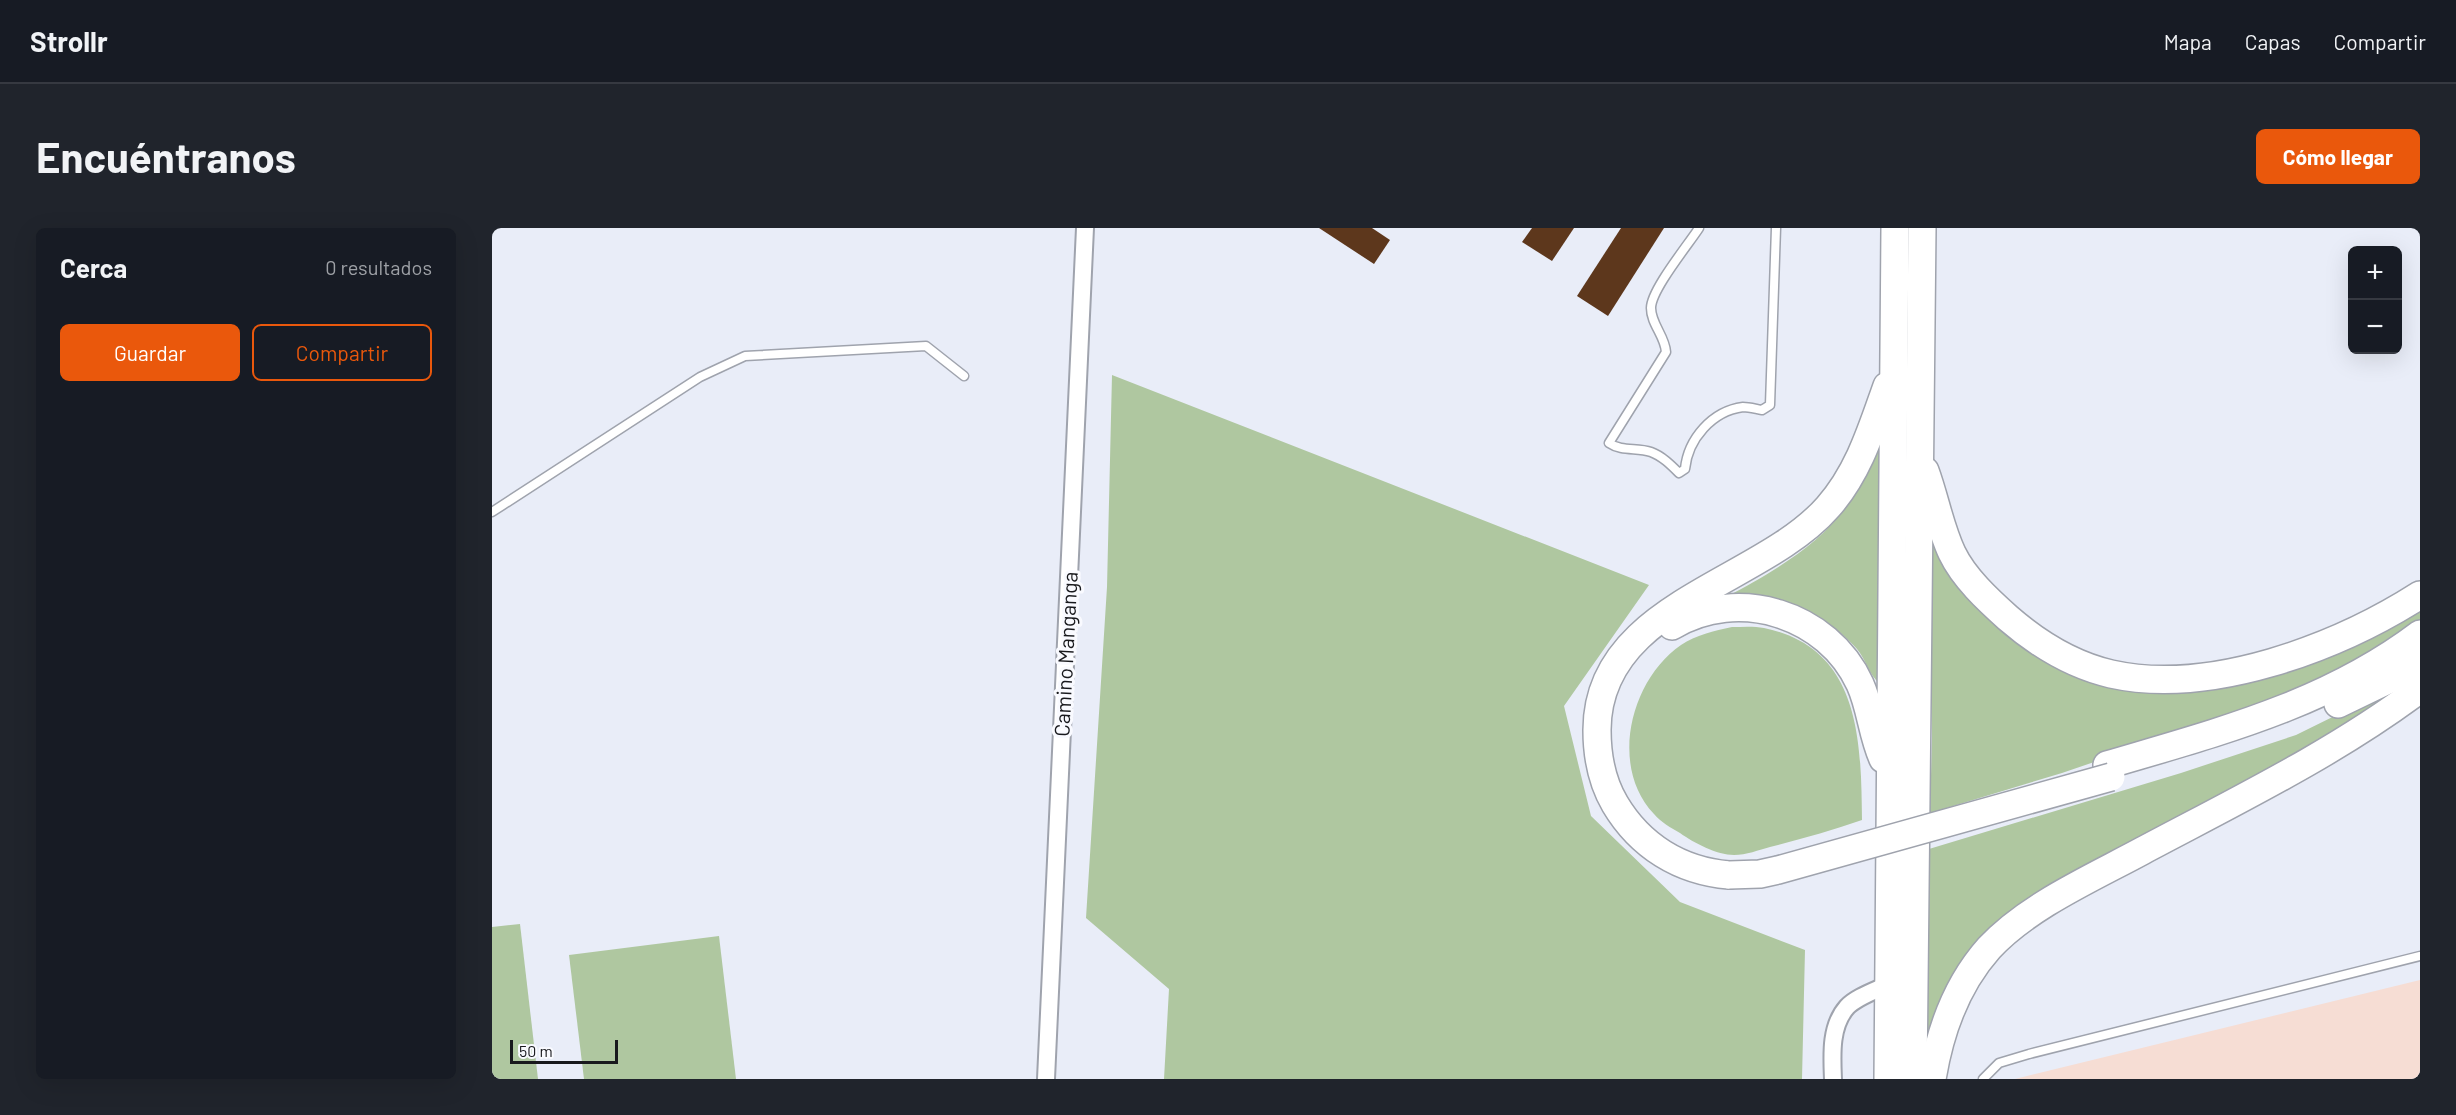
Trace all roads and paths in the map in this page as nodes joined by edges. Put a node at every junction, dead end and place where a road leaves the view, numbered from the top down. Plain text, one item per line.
1 (1085, 228) edge
2 (1699, 228) edge
3 (1776, 228) edge
4 (1895, 228) edge
5 (1922, 228) edge
6 (1895, 365) junction
7 (963, 376) dead end
8 (1919, 454) junction
9 (492, 512) edge
10 (1905, 537) junction
11 (2420, 595) edge
12 (2420, 633) edge
13 (2420, 660) edge
14 (2420, 689) edge
15 (2109, 771) junction
16 (1891, 775) junction
17 (1730, 867) junction
18 (2420, 956) edge
19 (1889, 984) junction
20 (1046, 1079) edge
21 (1833, 1079) edge
22 (1888, 1079) edge
23 (1913, 1079) edge
24 (1932, 1079) edge
25 (1983, 1079) edge

1 - 20 street, Camino Manganga
2 - 3 lane
4 - 6 highway
5 - 8 highway
6 - 10 highway
6 - 17 highway
7 - 9 lane
8 - 10 highway
8 - 11 highway
10 - 16 highway
10 - 23 highway
12 - 15 highway
13 - 15 highway
14 - 24 highway
15 - 17 highway
16 - 17 highway
16 - 19 highway
18 - 25 lane
19 - 21 street
19 - 22 highway

